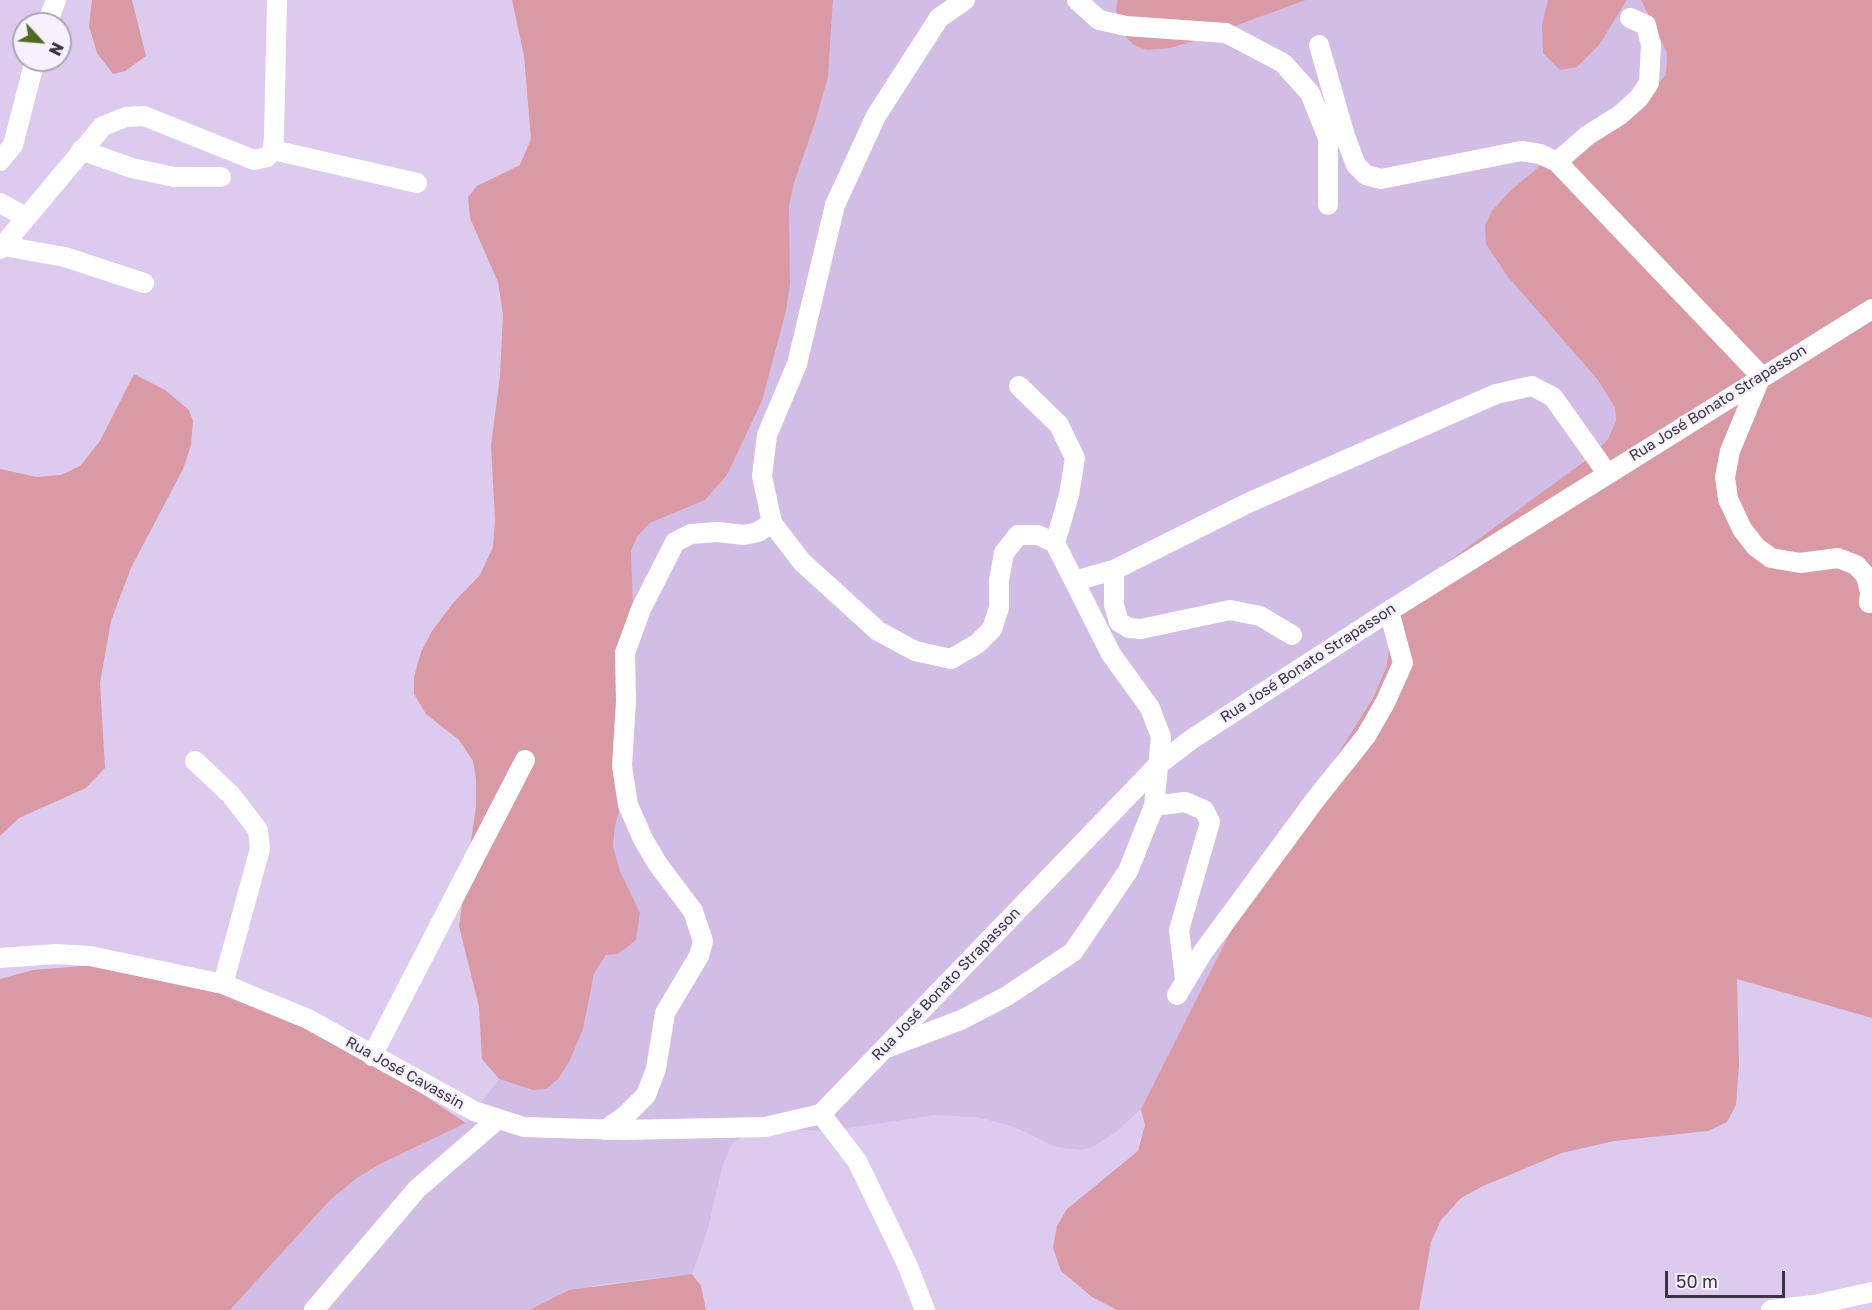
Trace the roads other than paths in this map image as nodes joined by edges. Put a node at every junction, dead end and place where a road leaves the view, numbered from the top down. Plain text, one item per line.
1 (277, 0) edge
2 (964, 0) edge
3 (1077, 0) edge
4 (1630, 18) dead end
5 (1319, 45) dead end
6 (32, 72) edge
7 (81, 150) junction
8 (273, 150) junction
9 (0, 161) edge
10 (1557, 162) junction
11 (221, 177) dead end
12 (417, 183) dead end
13 (0, 203) edge
14 (1328, 205) dead end
15 (26, 217) junction
16 (1, 247) edge
17 (144, 283) dead end
18 (1872, 309) edge
19 (1761, 376) junction
20 (1019, 386) dead end
21 (1607, 473) junction
22 (772, 523) junction
23 (1055, 543) junction
24 (1114, 570) junction
25 (1074, 581) junction
26 (1869, 603) dead end
27 (1389, 611) junction
28 (1292, 634) dead end
29 (525, 759) dead end
30 (195, 761) dead end
31 (1158, 765) junction
32 (1154, 806) junction
33 (0, 958) edge
34 (223, 984) junction
35 (884, 1049) junction
36 (372, 1056) junction
37 (821, 1114) junction
38 (498, 1119) junction
39 (605, 1130) junction
40 (1872, 1292) edge
41 (314, 1310) edge
42 (924, 1310) edge
43 (1771, 1310) edge

1 - 8 street
2 - 22 street
3 - 14 street
4 - 10 street
5 - 10 street
6 - 9 street
7 - 8 street
7 - 11 street
7 - 15 street
8 - 12 street
10 - 19 street
13 - 15 street
15 - 16 street
16 - 17 street
18 - 19 street, Rua José Bonato Strapasson
19 - 21 street, Rua José Bonato Strapasson
19 - 26 street
20 - 23 street
21 - 24 street
21 - 27 street, Rua José Bonato Strapasson
22 - 23 street
22 - 39 street
23 - 25 street
24 - 25 street
24 - 28 street
25 - 31 street
27 - 31 street, Rua José Bonato Strapasson
27 - 32 street
29 - 36 street
30 - 34 street
31 - 32 street
31 - 35 street, Rua José Bonato Strapasson
32 - 35 street
33 - 34 street, Rua José Cavassin
34 - 36 street, Rua José Cavassin
35 - 37 street, Rua José Bonato Strapasson
36 - 38 street, Rua José Cavassin
37 - 39 street, Rua José Cavassin
37 - 42 street
38 - 39 street, Rua José Cavassin
38 - 41 street
40 - 43 street

